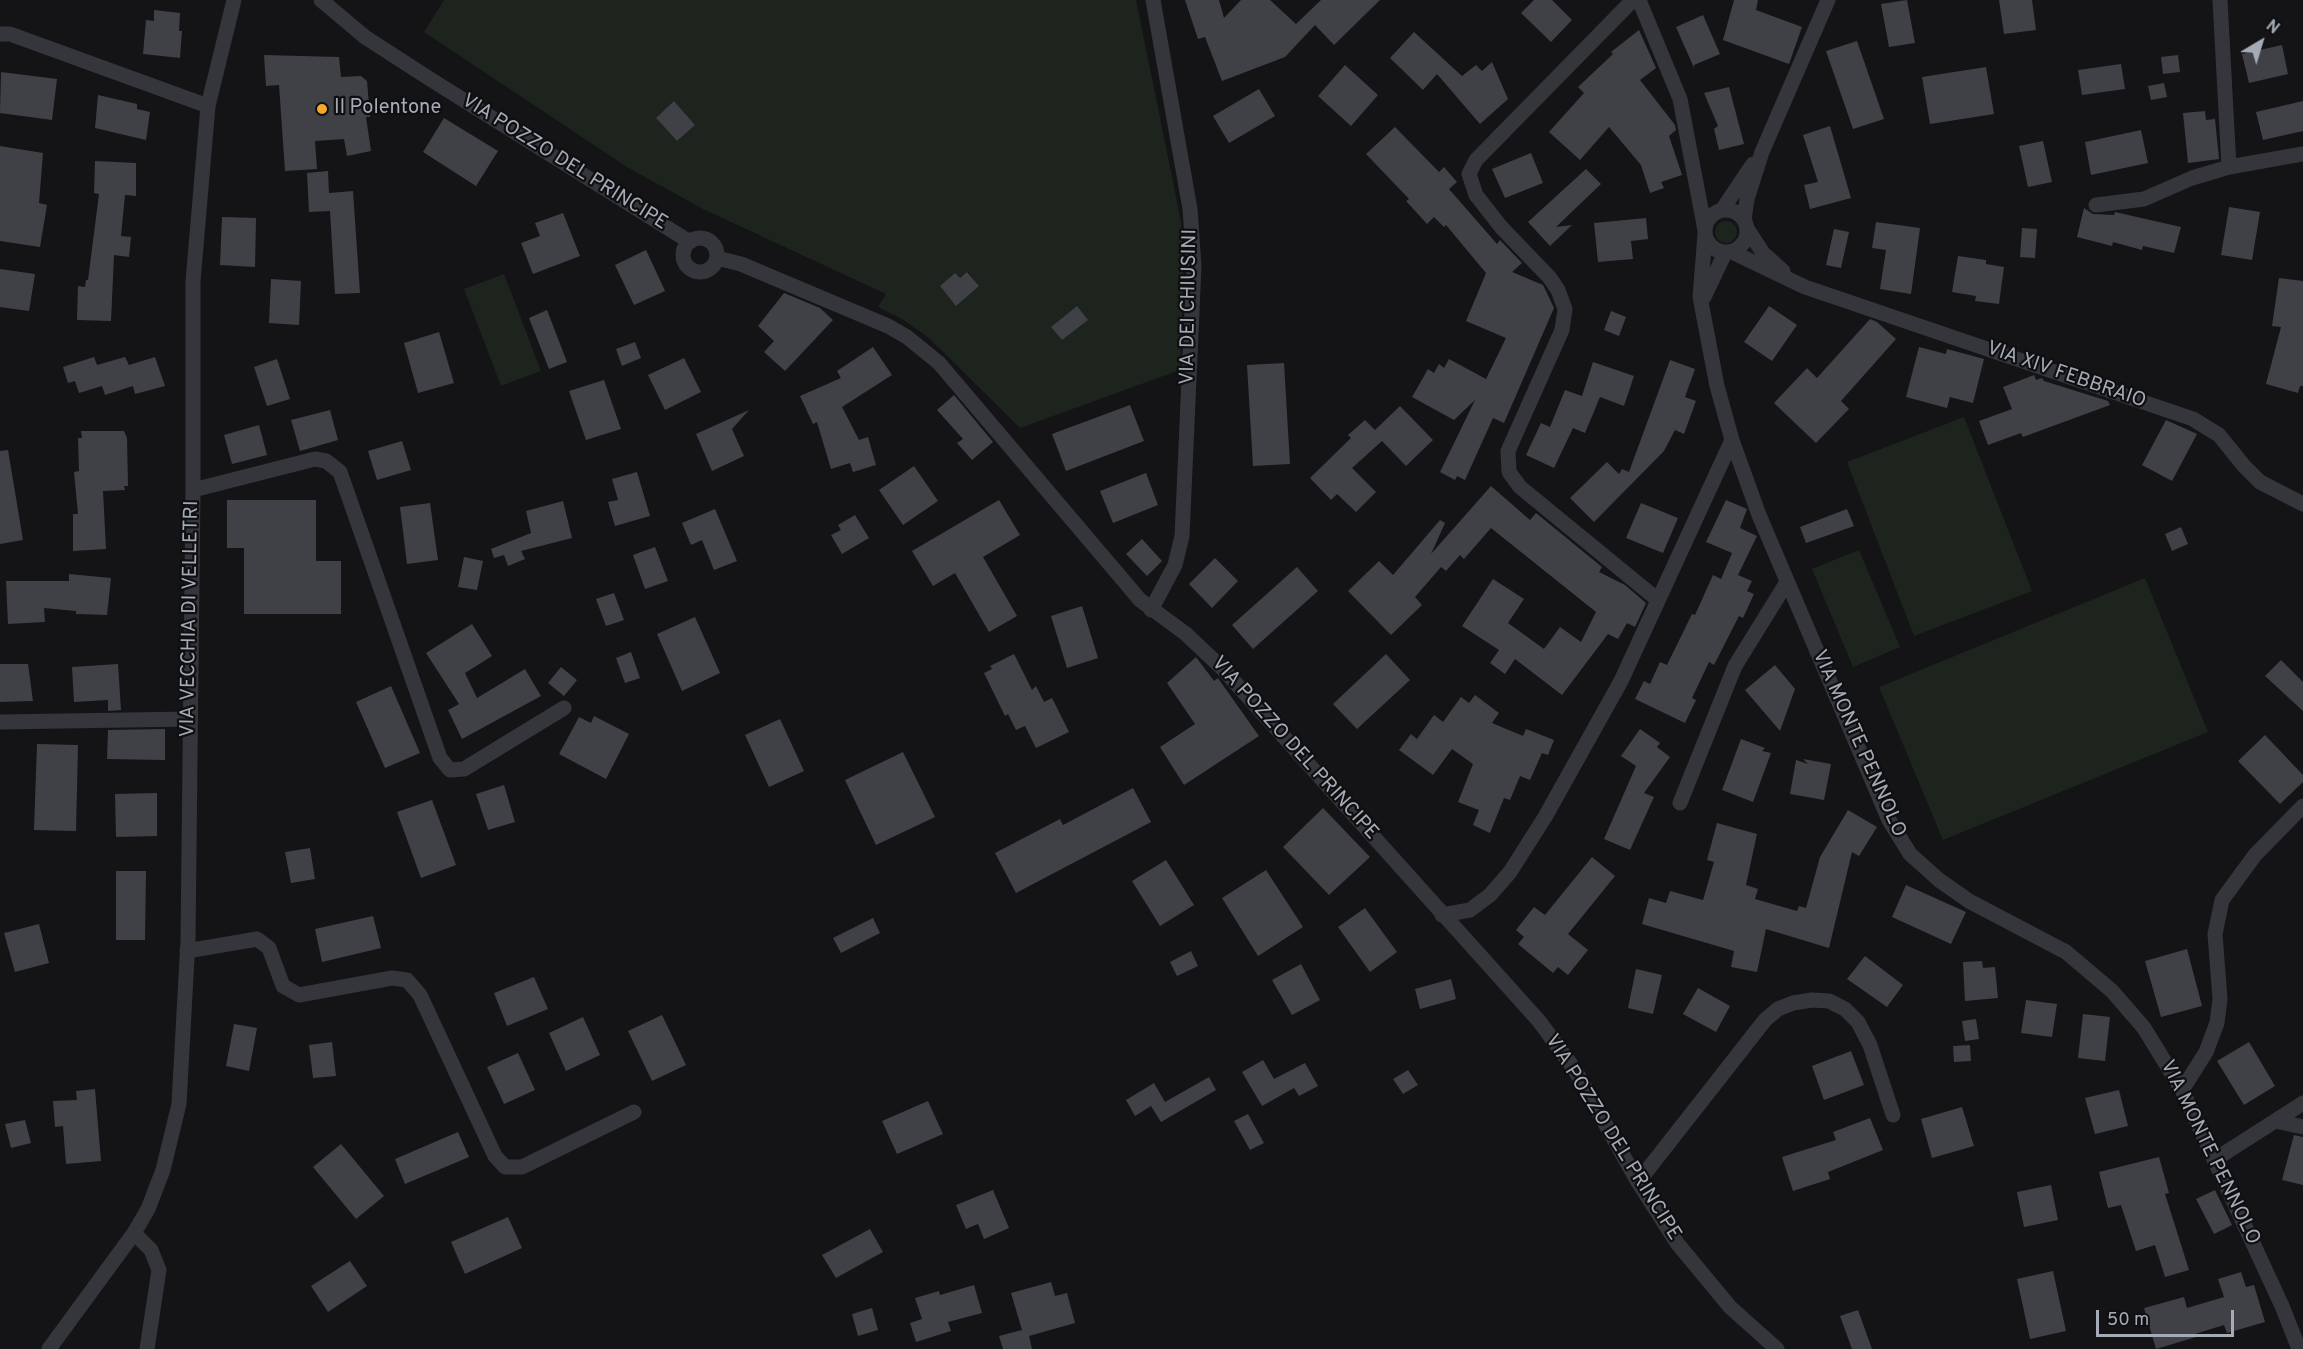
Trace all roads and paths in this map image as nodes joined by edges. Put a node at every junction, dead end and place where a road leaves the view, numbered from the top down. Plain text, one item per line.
1 (234, 0) edge
2 (321, 0) edge
3 (1153, 0) edge
4 (1633, 0) edge
5 (1639, 0) edge
6 (1828, 0) edge
7 (2220, 0) edge
8 (0, 34) edge
9 (208, 106) junction
10 (1762, 152) junction
11 (2303, 153) edge
12 (1693, 160) junction
13 (2229, 166) junction
14 (2096, 206) dead end
15 (1718, 212) junction
16 (1746, 225) junction
17 (1705, 232) junction
18 (690, 242) junction
19 (1728, 252) junction
20 (717, 258) junction
21 (1805, 287) junction
22 (1704, 324) junction
23 (1732, 440) junction
24 (193, 490) junction
25 (2303, 504) edge
26 (1787, 582) junction
27 (1658, 600) junction
28 (1151, 610) junction
29 (564, 708) dead end
30 (190, 719) junction
31 (0, 722) edge
32 (1680, 803) dead end
33 (2303, 806) edge
34 (1442, 915) junction
35 (187, 951) junction
36 (2182, 1090) junction
37 (2303, 1103) edge
38 (634, 1112) dead end
39 (1893, 1115) dead end
40 (2275, 1121) junction
41 (2303, 1127) edge
42 (2214, 1160) junction
43 (1638, 1182) junction
44 (134, 1233) junction
45 (49, 1349) edge
46 (147, 1349) edge
47 (1777, 1349) edge
48 (2299, 1349) edge

1 - 9 street, VIA VECCHIA DI VELLETRI
2 - 18 street, VIA POZZO DEL PRINCIPE
3 - 28 street, VIA DEI CHIUSINI
4 - 27 street
5 - 12 street, VIA MONTE PENNOLO
6 - 10 street
7 - 13 street
8 - 9 street
9 - 24 street, VIA VECCHIA DI VELLETRI
10 - 15 street
10 - 16 street
11 - 13 street
12 - 15 street, VIA MONTE PENNOLO
12 - 17 street, VIA MONTE PENNOLO
13 - 14 street
15 - 16 street
15 - 17 street
16 - 19 street
16 - 21 street, VIA XIV FEBBRAIO
17 - 19 street
17 - 22 street, VIA MONTE PENNOLO
18 - 20 street
18 - 20 street
19 - 21 street, VIA XIV FEBBRAIO
19 - 22 street, VIA MONTE PENNOLO
20 - 28 street, VIA POZZO DEL PRINCIPE
21 - 25 street, VIA XIV FEBBRAIO
22 - 23 street, VIA MONTE PENNOLO
23 - 26 street, VIA MONTE PENNOLO
23 - 27 street
24 - 29 street
24 - 30 street, VIA VECCHIA DI VELLETRI
26 - 32 street
26 - 36 street, VIA MONTE PENNOLO
27 - 34 street
28 - 34 street, VIA POZZO DEL PRINCIPE
30 - 31 street
30 - 35 street, VIA VECCHIA DI VELLETRI
33 - 36 street
34 - 43 street, VIA POZZO DEL PRINCIPE
35 - 38 street
35 - 44 street, VIA VECCHIA DI VELLETRI
36 - 42 street, VIA MONTE PENNOLO
37 - 40 street
39 - 43 street
40 - 41 street
40 - 42 street
42 - 48 street, VIA MONTE PENNOLO
43 - 47 street, VIA POZZO DEL PRINCIPE
44 - 45 street, VIA VECCHIA DI VELLETRI
44 - 46 street

